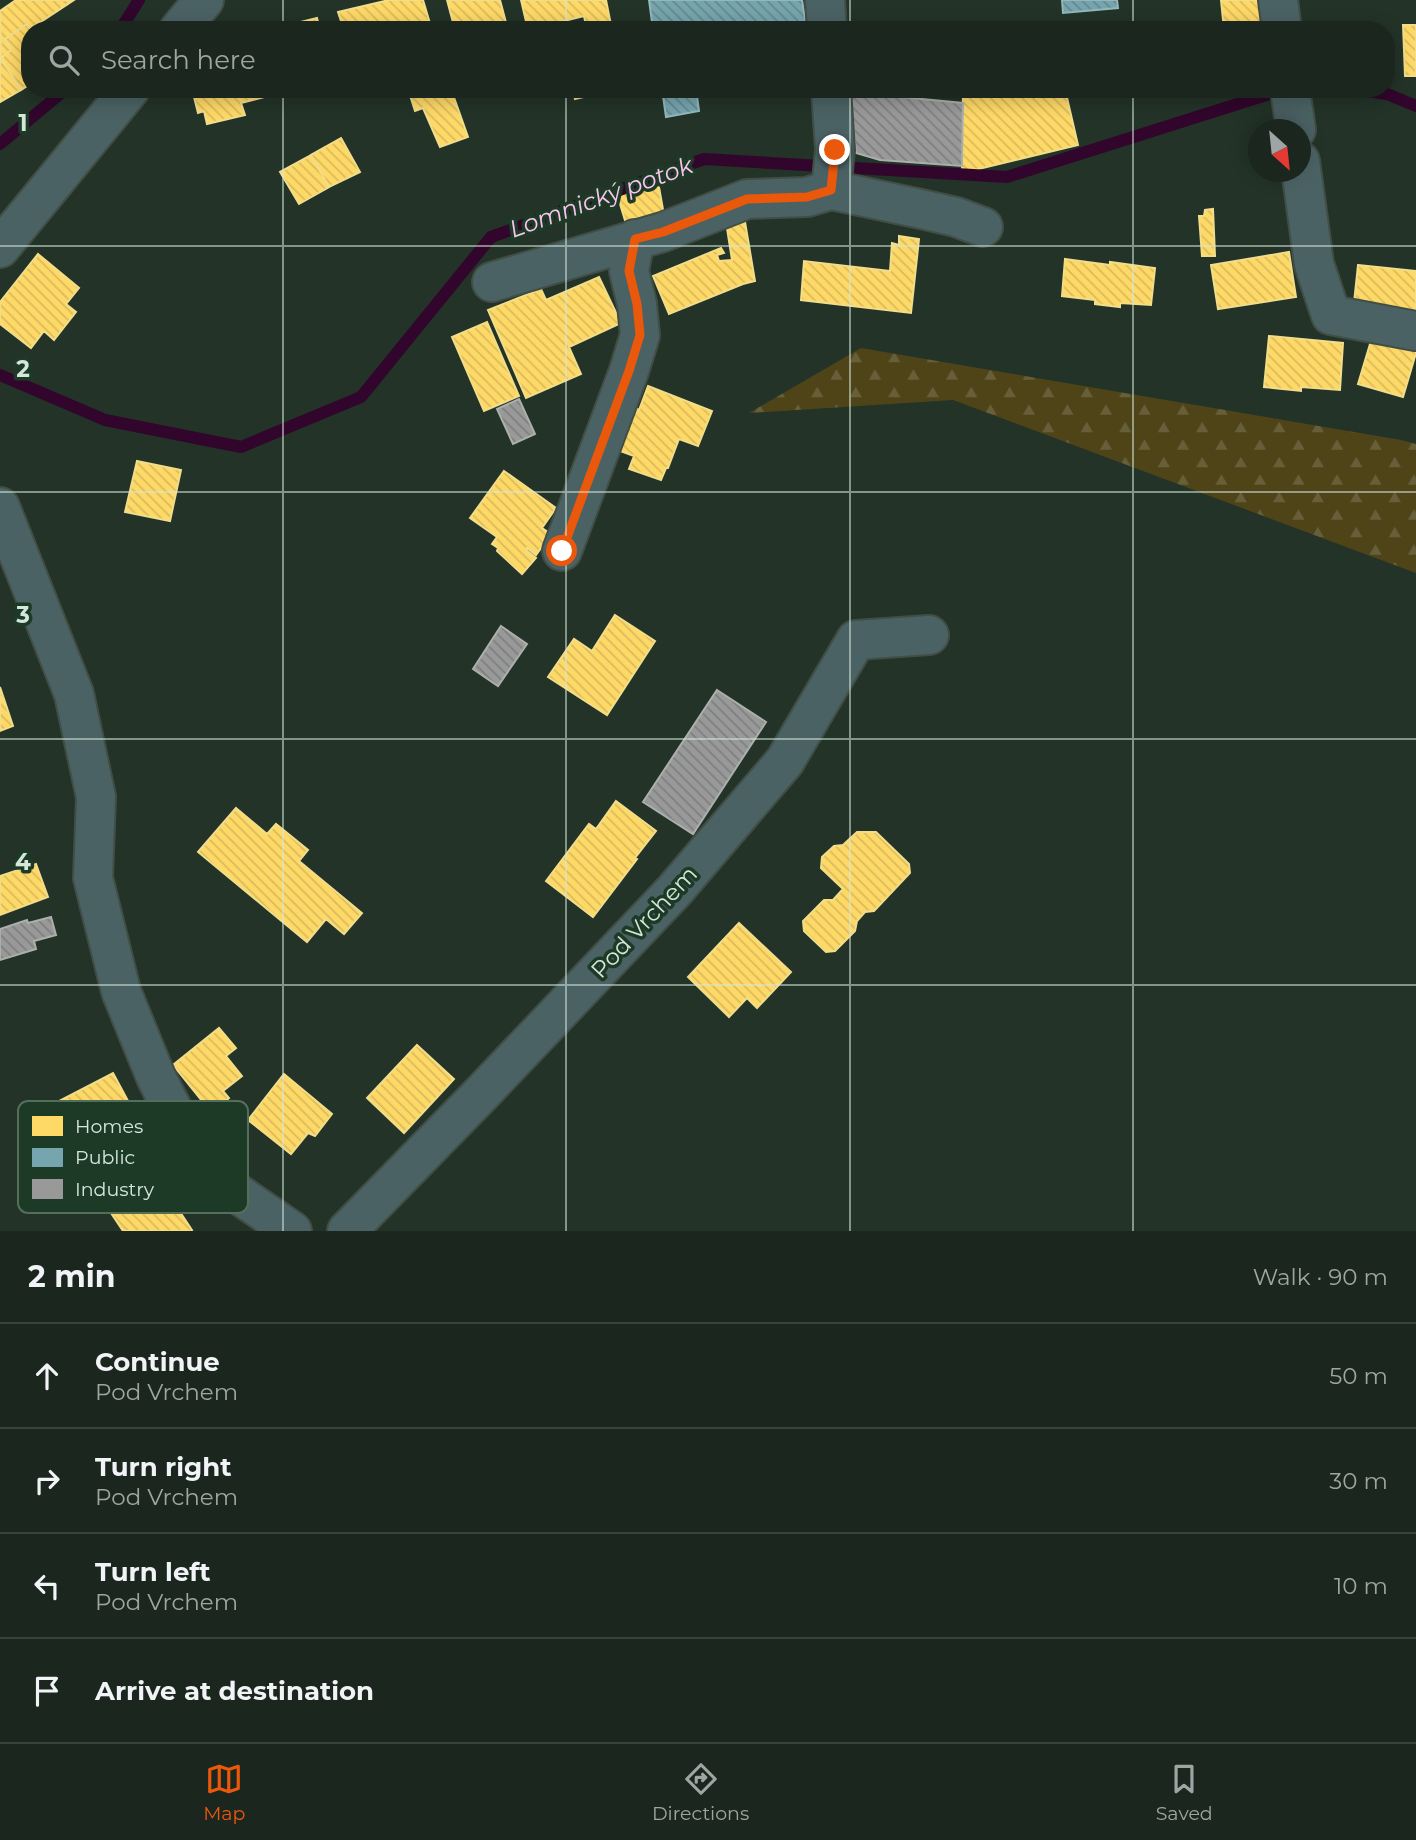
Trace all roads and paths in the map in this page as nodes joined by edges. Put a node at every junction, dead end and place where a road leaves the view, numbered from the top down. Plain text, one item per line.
1 (204, 0) edge
2 (825, 0) edge
3 (1279, 0) edge
4 (186, 21) edge
5 (826, 21) edge
6 (1281, 21) edge
7 (123, 98) edge
8 (832, 98) edge
9 (1303, 182) edge
10 (831, 190) junction
11 (983, 227) dead end
12 (635, 239) junction
13 (0, 248) edge
14 (492, 282) dead end
15 (1416, 331) edge
16 (0, 507) edge
17 (562, 551) dead end
18 (929, 635) dead end
19 (169, 1101) edge
20 (248, 1201) edge
21 (292, 1231) edge
22 (347, 1231) edge

1 - 4 street
2 - 5 street
3 - 6 street
7 - 13 street
8 - 10 street
9 - 15 street
10 - 11 street
10 - 12 street
12 - 14 street
12 - 17 street
16 - 19 street
18 - 22 street, Pod Vrchem
20 - 21 street

